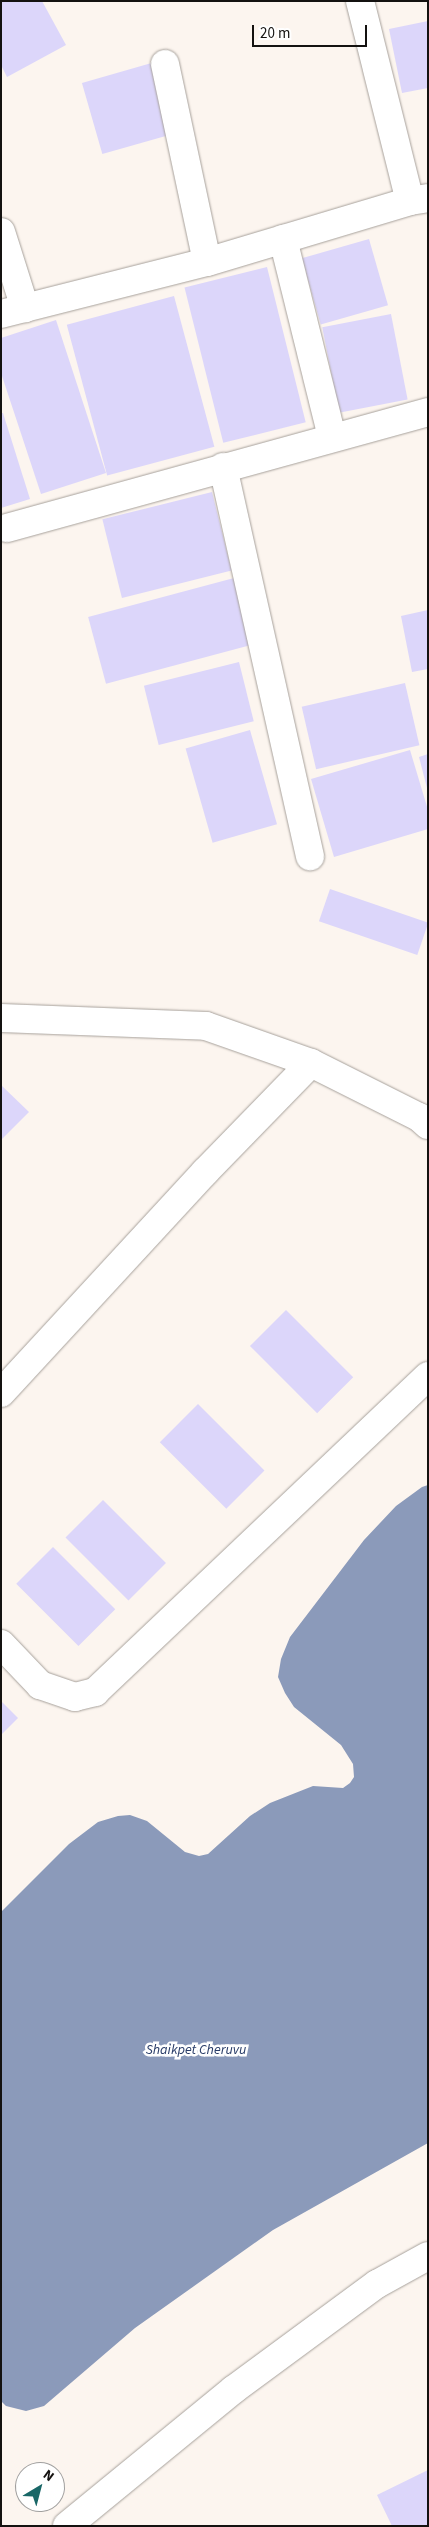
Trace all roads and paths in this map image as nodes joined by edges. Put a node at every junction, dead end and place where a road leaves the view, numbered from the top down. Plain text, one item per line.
1 (360, 1) edge
2 (165, 64) dead end
3 (419, 199) edge
4 (1, 232) edge
5 (283, 239) junction
6 (207, 262) junction
7 (13, 311) edge
8 (428, 412) edge
9 (332, 437) junction
10 (223, 467) junction
11 (7, 528) dead end
12 (310, 856) dead end
13 (1, 1018) edge
14 (312, 1063) junction
15 (428, 1125) edge
16 (428, 1376) edge
17 (1, 1393) edge
18 (1, 1644) edge
19 (428, 2256) edge
20 (67, 2526) edge

1 - 3 street
2 - 6 street
3 - 5 street
4 - 7 street
5 - 6 street
5 - 9 street
6 - 7 street
8 - 9 street
9 - 10 street
10 - 11 street
10 - 12 street
13 - 14 street
14 - 15 street
14 - 17 street
16 - 18 street
19 - 20 street

